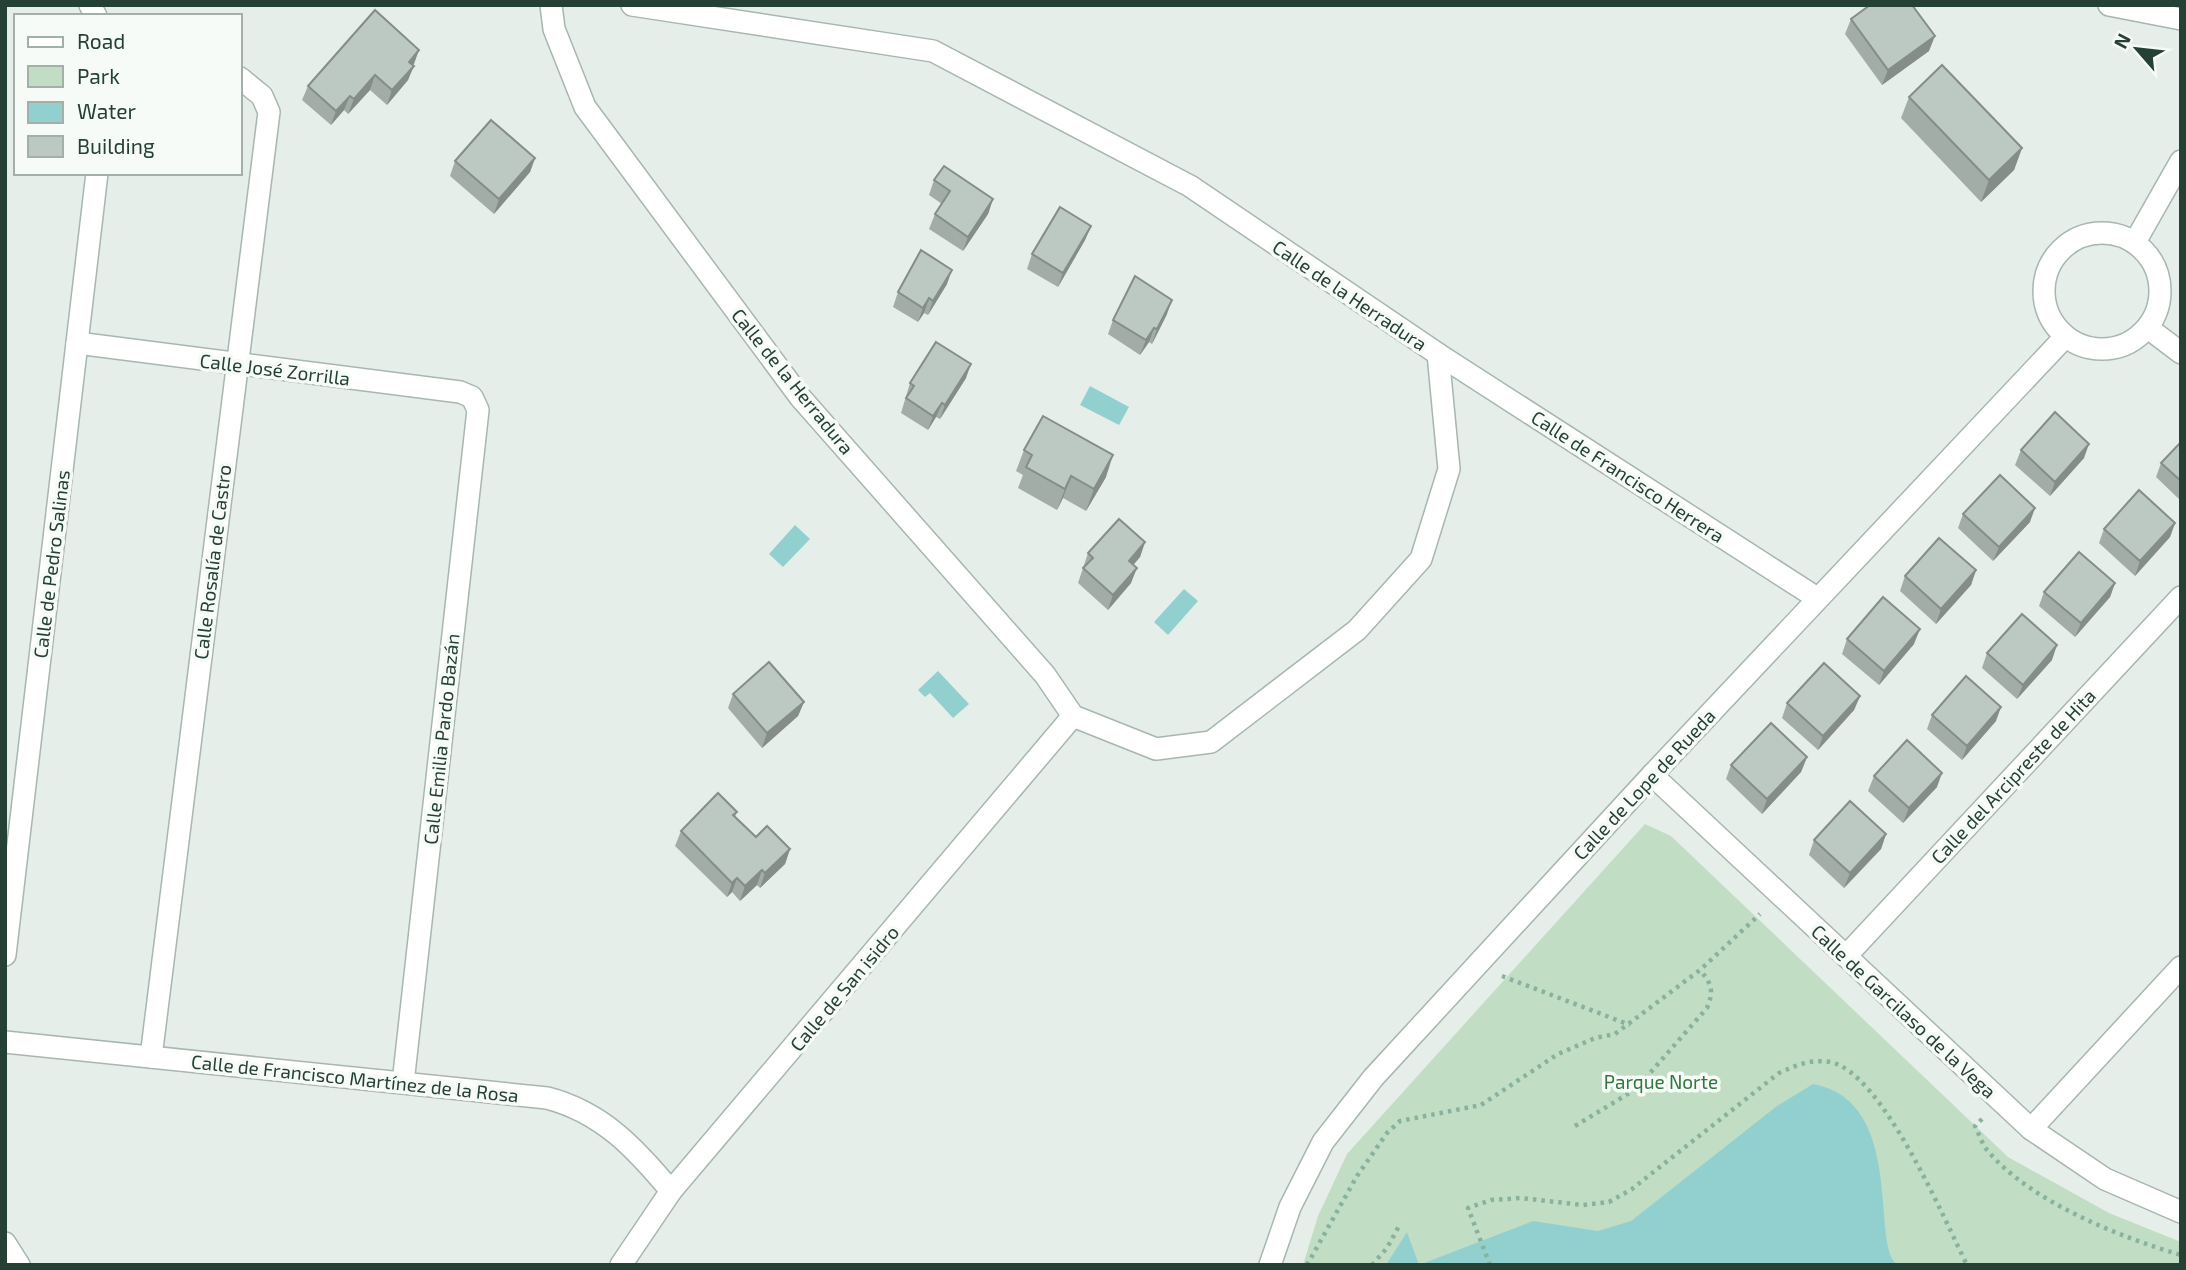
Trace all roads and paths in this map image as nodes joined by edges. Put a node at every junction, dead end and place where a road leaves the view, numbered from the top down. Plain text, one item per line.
1 (551, 5) edge
2 (632, 5) edge
3 (2109, 5) edge
4 (2181, 19) edge
5 (242, 80) edge
6 (2181, 161) edge
7 (97, 175) edge
8 (2135, 242) junction
9 (2148, 328) junction
10 (2066, 337) junction
11 (77, 343) junction
12 (2181, 353) edge
13 (1438, 354) junction
14 (236, 365) junction
15 (472, 397) joint
16 (2181, 597) edge
17 (1818, 598) junction
18 (1073, 716) junction
19 (1652, 775) junction
20 (1760, 914) dead end
21 (5, 955) edge
22 (1846, 956) junction
23 (2181, 967) edge
24 (1700, 970) junction
25 (1502, 976) dead end
26 (1630, 1025) junction
27 (5, 1042) edge
28 (151, 1057) junction
29 (403, 1083) junction
30 (1982, 1119) dead end
31 (1576, 1126) dead end
32 (2031, 1129) junction
33 (671, 1191) junction
34 (2181, 1212) edge
35 (1399, 1226) dead end
36 (5, 1243) edge
37 (2181, 1255) edge
38 (19, 1265) edge
39 (621, 1265) edge
40 (1270, 1265) edge
41 (1307, 1265) edge
42 (1372, 1265) edge
43 (1490, 1265) edge
44 (1967, 1265) edge

1 - 18 street, Calle de la Herradura
2 - 13 street, Calle de la Herradura
3 - 4 street
5 - 14 street, Calle Rosalía de Castro
6 - 8 street
7 - 11 street, Calle de Pedro Salinas
8 - 9 street
8 - 10 street
9 - 10 street
9 - 12 street
10 - 17 street, Calle de Lope de Rueda
11 - 14 street, Calle José Zorrilla
11 - 21 street, Calle de Pedro Salinas
13 - 17 street, Calle de Francisco Herrera
13 - 18 street, Calle de la Herradura
14 - 15 street, Calle José Zorrilla
14 - 28 street, Calle Rosalía de Castro
15 - 29 street, Calle Emilia Pardo Bazán
16 - 22 street, Calle del Arcipreste de Hita
17 - 19 street, Calle de Lope de Rueda
18 - 33 street, Calle de San isidro
19 - 22 street, Calle de Garcilaso de la Vega
19 - 40 street, Calle de Lope de Rueda
20 - 24 path
22 - 32 street, Calle de Garcilaso de la Vega
23 - 32 street
24 - 26 path
24 - 31 path
25 - 26 path
26 - 41 path
27 - 28 street, Calle de Francisco Martínez de la Rosa
28 - 29 street, Calle de Francisco Martínez de la Rosa
29 - 33 street, Calle de Francisco Martínez de la Rosa
30 - 37 path
32 - 34 street, Calle de Garcilaso de la Vega
33 - 39 street, Calle de San isidro
35 - 42 path
36 - 38 street
43 - 44 path

